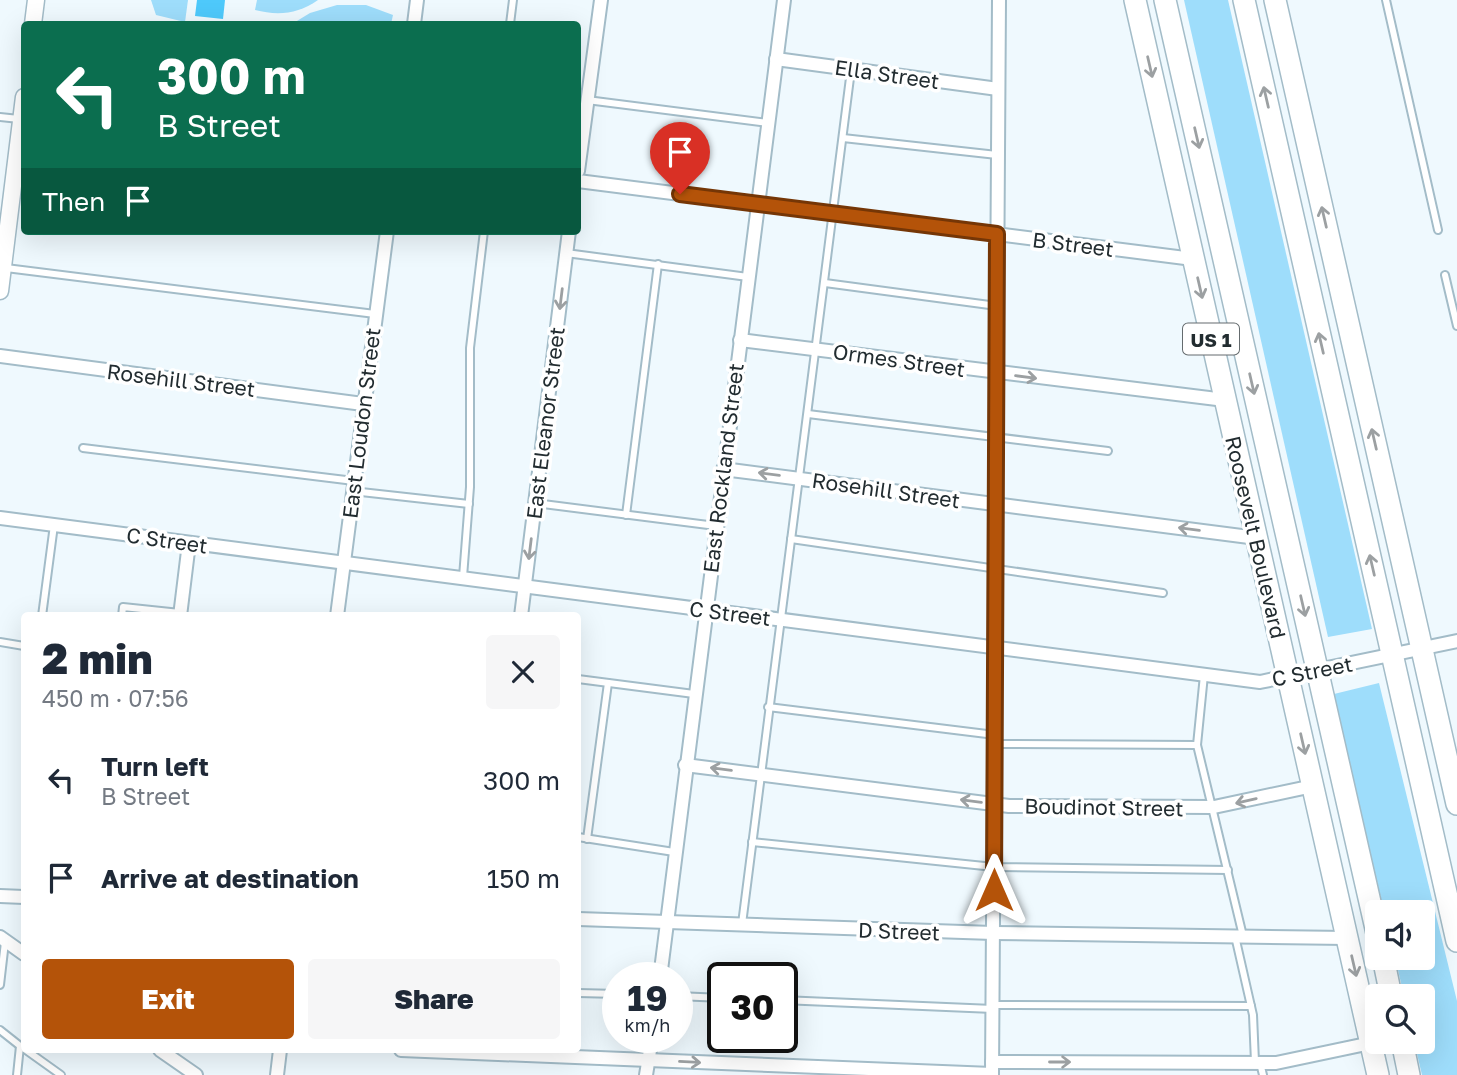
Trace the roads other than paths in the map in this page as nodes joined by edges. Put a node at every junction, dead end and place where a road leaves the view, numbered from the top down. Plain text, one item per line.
1 (36, 0) edge
2 (417, 0) edge
3 (513, 0) edge
4 (601, 0) edge
5 (784, 0) edge
6 (999, 0) edge
7 (1135, 0) edge
8 (1165, 0) edge
9 (1244, 0) edge
10 (1275, 0) edge
11 (1386, 0) edge
12 (33, 21) edge
13 (414, 21) edge
14 (510, 21) edge
15 (776, 60) junction
16 (851, 69) junction
17 (998, 89) junction
18 (587, 100) junction
19 (1298, 102) junction
20 (21, 109) edge
21 (0, 117) edge
22 (768, 123) junction
23 (843, 138) junction
24 (581, 147) edge
25 (998, 155) junction
26 (20, 164) edge
27 (581, 181) edge
28 (758, 204) junction
29 (834, 214) junction
30 (1437, 230) dead end
31 (997, 234) junction
32 (386, 235) edge
33 (484, 235) edge
34 (568, 235) edge
35 (1298, 242) junction
36 (566, 253) junction
37 (1193, 259) junction
38 (658, 264) junction
39 (3, 268) junction
40 (1445, 275) dead end
41 (748, 277) junction
42 (825, 283) junction
43 (0, 292) edge
44 (998, 306) junction
45 (375, 314) junction
46 (1457, 326) edge
47 (740, 340) junction
48 (817, 349) junction
49 (0, 356) edge
50 (998, 374) junction
51 (1334, 399) junction
52 (1225, 400) junction
53 (363, 404) junction
54 (808, 414) junction
55 (997, 437) junction
56 (83, 448) dead end
57 (1108, 451) dead end
58 (723, 469) junction
59 (799, 478) junction
60 (353, 486) junction
61 (535, 503) junction
62 (469, 504) junction
63 (995, 505) junction
64 (626, 515) junction
65 (0, 518) edge
66 (1393, 522) junction
67 (54, 525) junction
68 (716, 526) junction
69 (1256, 538) junction
70 (791, 539) junction
71 (189, 543) junction
72 (344, 563) junction
73 (995, 568) junction
74 (463, 577) junction
75 (525, 586) junction
76 (1163, 593) dead end
77 (705, 610) junction
78 (43, 612) edge
79 (122, 612) edge
80 (164, 612) edge
81 (180, 612) edge
82 (338, 612) edge
83 (522, 612) edge
84 (780, 620) junction
85 (1457, 641) edge
86 (0, 642) edge
87 (21, 646) edge
88 (995, 648) junction
89 (1422, 649) junction
90 (1392, 655) junction
91 (1318, 671) junction
92 (1204, 675) junction
93 (1288, 677) junction
94 (581, 679) edge
95 (608, 683) junction
96 (694, 694) junction
97 (768, 708) junction
98 (995, 740) junction
99 (1197, 745) junction
100 (685, 765) junction
101 (760, 774) junction
102 (1313, 786) junction
103 (994, 804) junction
104 (1457, 804) edge
105 (1214, 807) junction
106 (581, 838) edge
107 (587, 839) junction
108 (752, 842) junction
109 (674, 852) junction
110 (995, 867) junction
111 (1228, 870) junction
112 (0, 896) edge
113 (21, 897) edge
114 (1370, 900) edge
115 (581, 919) edge
116 (667, 922) junction
117 (741, 926) junction
118 (993, 933) junction
119 (1239, 936) junction
120 (2, 938) edge
121 (1347, 938) junction
122 (1457, 941) edge
123 (21, 952) edge
124 (662, 962) edge
125 (0, 985) edge
126 (581, 993) edge
127 (602, 994) edge
128 (798, 1001) edge
129 (1251, 1006) junction
130 (993, 1007) junction
131 (1365, 1017) edge
132 (0, 1030) edge
133 (1365, 1044) edge
134 (21, 1046) edge
135 (23, 1053) edge
136 (31, 1053) edge
137 (164, 1053) edge
138 (280, 1053) edge
139 (475, 1053) edge
140 (649, 1053) edge
141 (1373, 1054) edge
142 (1405, 1054) edge
143 (648, 1060) junction
144 (1259, 1067) edge
145 (992, 1070) edge
146 (16, 1075) edge
147 (61, 1075) edge
148 (196, 1075) edge
149 (277, 1075) edge
150 (646, 1075) edge
151 (1378, 1075) edge
152 (1409, 1075) edge

1 - 12 street
2 - 13 street
3 - 14 lane
4 - 18 street
5 - 15 street, East Rockland Street
6 - 17 street
7 -> 37 highway, Roosevelt Boulevard / US 1
8 -> 91 highway, Roosevelt Boulevard / US 1
35 -> 9 highway
10 - 19 highway
11 - 30 lane
15 - 16 street, Ella Street
15 - 22 street, East Rockland Street
16 - 17 street, Ella Street
16 - 23 lane
17 - 25 street
18 - 22 lane
18 - 24 street
19 - 35 highway
66 -> 19 highway
20 - 21 lane
22 - 28 street, East Rockland Street
23 - 25 lane
23 - 29 lane
25 - 31 street
26 - 39 street
27 - 28 street, B Street
28 - 29 street, B Street
28 - 41 street, East Rockland Street
29 - 31 street, B Street
29 - 42 lane
31 - 37 street, B Street
31 - 44 street
32 - 45 street, East Loudon Street
33 - 62 lane
34 - 36 street, East Eleanor Street
51 -> 35 highway
36 - 38 lane
36 -> 61 street, East Eleanor Street
37 -> 52 highway, Roosevelt Boulevard / US 1
38 - 41 lane
38 - 64 lane
39 - 43 street
39 - 45 lane
40 - 46 lane
41 - 47 street, East Rockland Street
42 - 44 lane
42 - 48 lane
44 - 50 street
45 - 53 street, East Loudon Street
47 - 48 street, Ormes Street
47 - 58 street, East Rockland Street
48 - 50 street, Ormes Street
48 - 54 lane
49 - 53 street, Rosehill Street
50 -> 52 street, Ormes Street
50 - 55 street
51 - 66 highway
90 -> 51 highway
52 - 69 highway, Roosevelt Boulevard / US 1
53 - 60 street, East Loudon Street
54 - 55 lane
54 - 59 lane
55 - 57 lane
55 - 63 street
56 - 60 lane
59 -> 58 street, Rosehill Street
58 - 68 street, East Rockland Street
59 - 63 street, Rosehill Street
59 - 70 lane
60 - 62 lane
60 - 72 street, East Loudon Street
61 - 64 lane
61 -> 75 street, East Eleanor Street
62 - 74 lane
69 -> 63 street, Rosehill Street
63 - 73 street
64 - 68 lane
65 - 67 street, C Street
66 - 89 highway
67 - 71 street, C Street
67 - 78 lane
68 - 77 street, East Rockland Street
69 - 93 highway, Roosevelt Boulevard / US 1
70 - 73 lane
70 - 84 lane
71 - 72 street, C Street
71 - 81 street
72 - 74 street, C Street
72 - 82 street, East Loudon Street
73 - 76 lane
73 - 88 street
74 - 75 street, C Street
75 - 77 street, C Street
75 - 83 street, East Eleanor Street
77 - 84 street, C Street
77 - 96 street, East Rockland Street
79 - 80 lane
84 - 88 street, C Street
84 - 97 lane
85 - 89 street, C Street
86 - 87 lane
88 - 92 street, C Street
88 - 98 street
89 - 90 street, C Street
89 - 104 highway
90 - 91 street, C Street
90 - 122 highway
91 - 93 street, C Street
91 - 114 highway, Roosevelt Boulevard / US 1
92 - 93 street, C Street
92 - 99 lane
93 -> 102 highway, Roosevelt Boulevard / US 1
94 - 95 lane
95 - 96 lane
95 - 107 lane
96 - 100 street, East Rockland Street
97 - 98 lane
97 - 101 lane
98 - 99 lane
98 - 103 street
99 - 105 lane
101 -> 100 street, Boudinot Street
100 - 109 street, East Rockland Street
103 -> 101 street, Boudinot Street
101 - 108 lane
102 -> 105 street, Boudinot Street
102 - 121 highway, Roosevelt Boulevard / US 1
103 - 105 street, Boudinot Street
103 - 110 street
105 - 111 lane
106 - 107 lane
107 - 109 lane
108 - 110 lane
108 - 117 lane
109 - 116 street, East Rockland Street
110 - 111 lane
110 - 118 street
111 - 119 lane
112 - 113 street
115 - 116 street, D Street
116 - 117 street, D Street
116 - 124 street, East Rockland Street
117 - 118 street, D Street
118 - 119 street, D Street
118 - 130 street
119 - 121 street, D Street
119 - 129 lane
120 - 123 street
120 - 125 lane
121 -> 131 highway, Roosevelt Boulevard / US 1
126 - 127 lane
128 - 130 lane
129 - 130 lane
129 - 144 lane
130 - 145 street
132 - 134 lane
133 - 144 street
135 - 146 lane
136 - 147 lane
137 - 148 street
138 - 149 street
139 - 143 street
140 - 143 street
141 - 151 highway, Roosevelt Boulevard / US 1
142 - 152 highway
143 -> 145 street
143 - 150 street
145 -> 144 street

